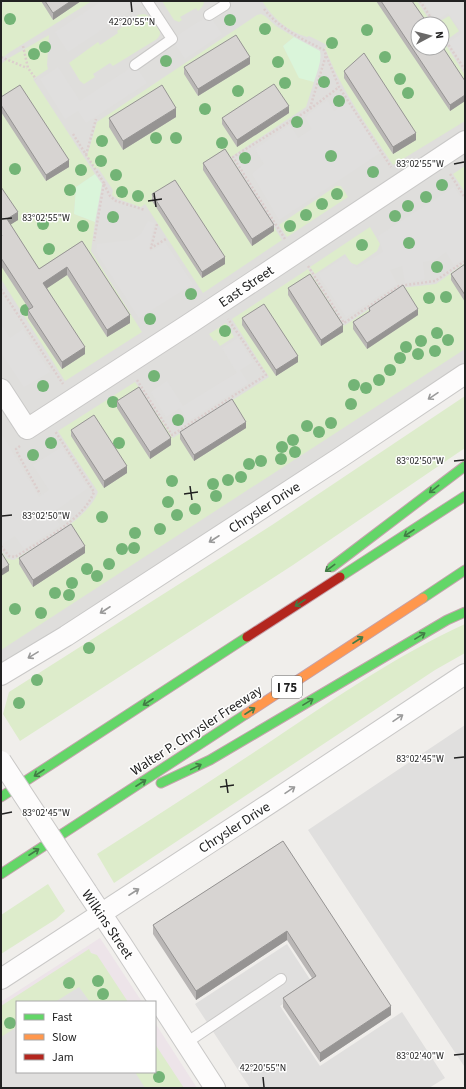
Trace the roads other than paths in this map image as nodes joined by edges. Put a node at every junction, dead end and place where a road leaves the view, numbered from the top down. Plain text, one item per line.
1 (147, 1) edge
2 (225, 5) dead end
3 (209, 15) dead end
4 (135, 65) dead end
5 (465, 141) edge
6 (465, 374) edge
7 (1, 390) edge
8 (465, 466) edge
9 (465, 496) edge
10 (327, 570) dead end
11 (465, 570) edge
12 (289, 599) dead end
13 (465, 612) edge
14 (465, 674) edge
15 (1, 675) edge
16 (181, 681) junction
17 (1, 761) edge
18 (1, 797) edge
19 (108, 804) junction
20 (1, 874) edge
21 (102, 914) junction
22 (1, 979) edge
23 (281, 979) dead end
24 (186, 1043) junction
25 (215, 1088) edge

1 - 4 lane
2 - 3 lane
5 - 7 street, East Street
6 -> 15 street, Chrysler Drive
8 -> 10 highway
9 -> 16 highway
19 -> 11 highway, Walter P. Chrysler Freeway / I 75
12 - 16 highway
19 -> 13 highway
21 -> 14 street, Chrysler Drive
16 -> 18 highway
17 - 21 street, Wilkins Street, bridge
20 -> 19 highway, Walter P. Chrysler Freeway / I 75
21 - 22 street, Chrysler Drive
21 - 24 street, Wilkins Street
23 - 24 lane
24 - 25 street, Wilkins Street

